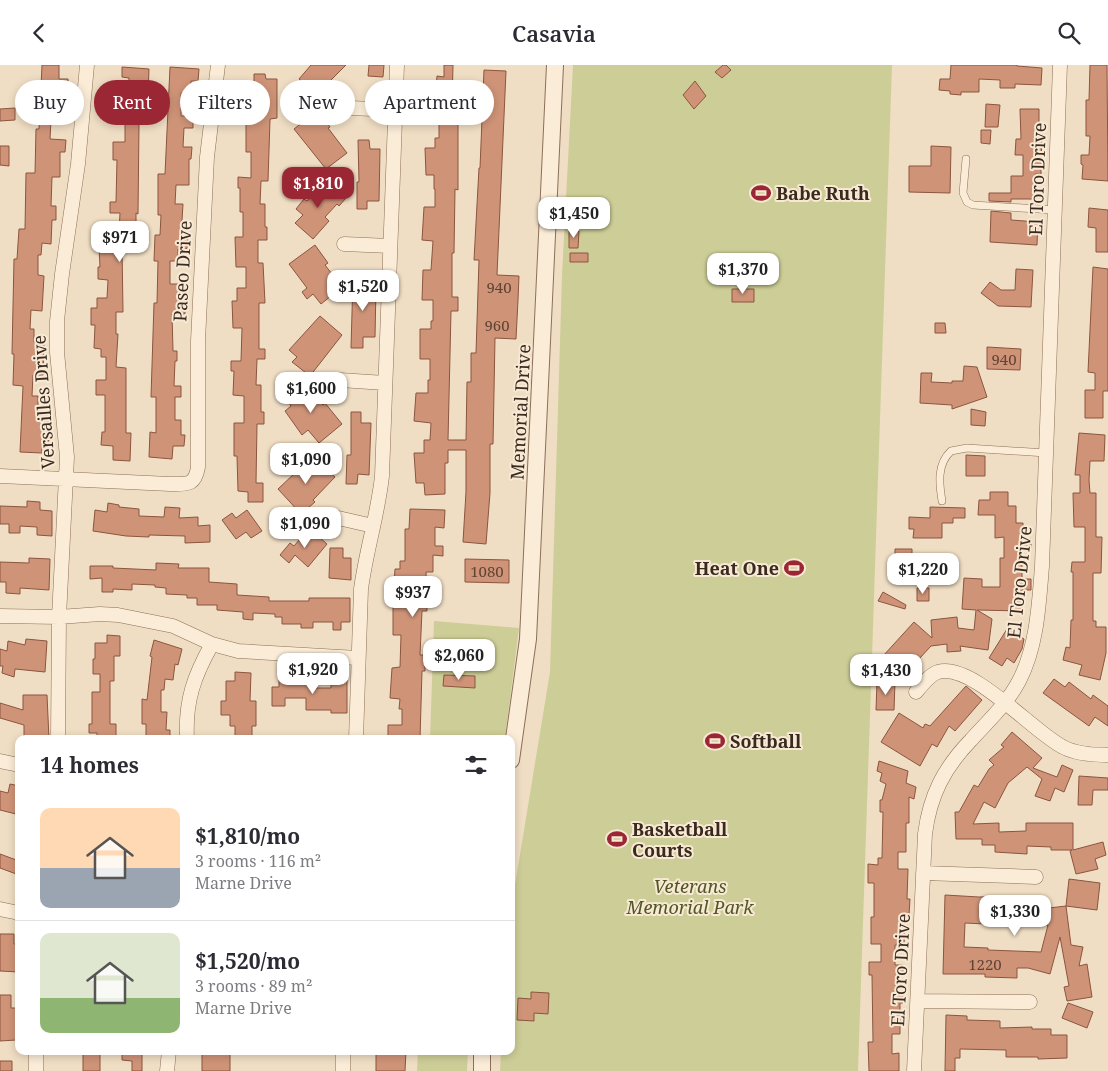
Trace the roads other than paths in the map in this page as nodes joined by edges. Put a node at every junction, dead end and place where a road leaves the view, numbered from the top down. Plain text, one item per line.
1 (87, 65) edge
2 (218, 65) edge
3 (397, 65) edge
4 (556, 65) edge
5 (1060, 65) edge
6 (396, 80) edge
7 (394, 125) edge
8 (966, 159) dead end
9 (1055, 210) junction
10 (344, 244) dead end
11 (390, 246) junction
12 (340, 380) dead end
13 (385, 383) junction
14 (1047, 453) junction
15 (0, 476) edge
16 (66, 479) junction
17 (942, 501) dead end
18 (334, 517) dead end
19 (373, 527) junction
20 (0, 616) edge
21 (59, 617) junction
22 (212, 644) junction
23 (358, 657) junction
24 (916, 692) dead end
25 (1005, 702) junction
26 (58, 735) edge
27 (187, 735) edge
28 (356, 735) edge
29 (515, 735) edge
30 (1108, 755) edge
31 (0, 761) edge
32 (15, 764) edge
33 (923, 873) junction
34 (1036, 877) dead end
35 (0, 909) edge
36 (15, 912) edge
37 (918, 1001) junction
38 (1030, 1002) dead end
39 (36, 1055) edge
40 (169, 1055) edge
41 (344, 1055) edge
42 (482, 1055) edge
43 (36, 1071) edge
44 (167, 1071) edge
45 (343, 1071) edge
46 (482, 1071) edge
47 (914, 1071) edge

1 - 16 street, Versailles Drive
2 - 16 street, Paseo Drive
3 - 6 street
4 - 29 street, Memorial Drive
5 - 9 street, El Toro Drive
7 - 11 street
8 - 9 lane
9 - 14 street, El Toro Drive
10 - 11 street
11 - 13 street
12 - 13 street
13 - 19 street
14 - 17 lane
14 - 25 street, El Toro Drive
15 - 16 street
16 - 21 street, Versailles Drive
18 - 19 street
19 - 23 street
20 - 21 street
21 - 22 street
21 - 26 street, Versailles Drive
22 - 23 street
22 - 27 street
23 - 28 street
24 - 25 street
25 - 30 street
25 - 33 street, El Toro Drive
31 - 32 street
33 - 34 street
33 - 37 street, El Toro Drive
35 - 36 street
37 - 38 street
37 - 47 street, El Toro Drive
39 - 43 street
40 - 44 street
41 - 45 street
42 - 46 street

